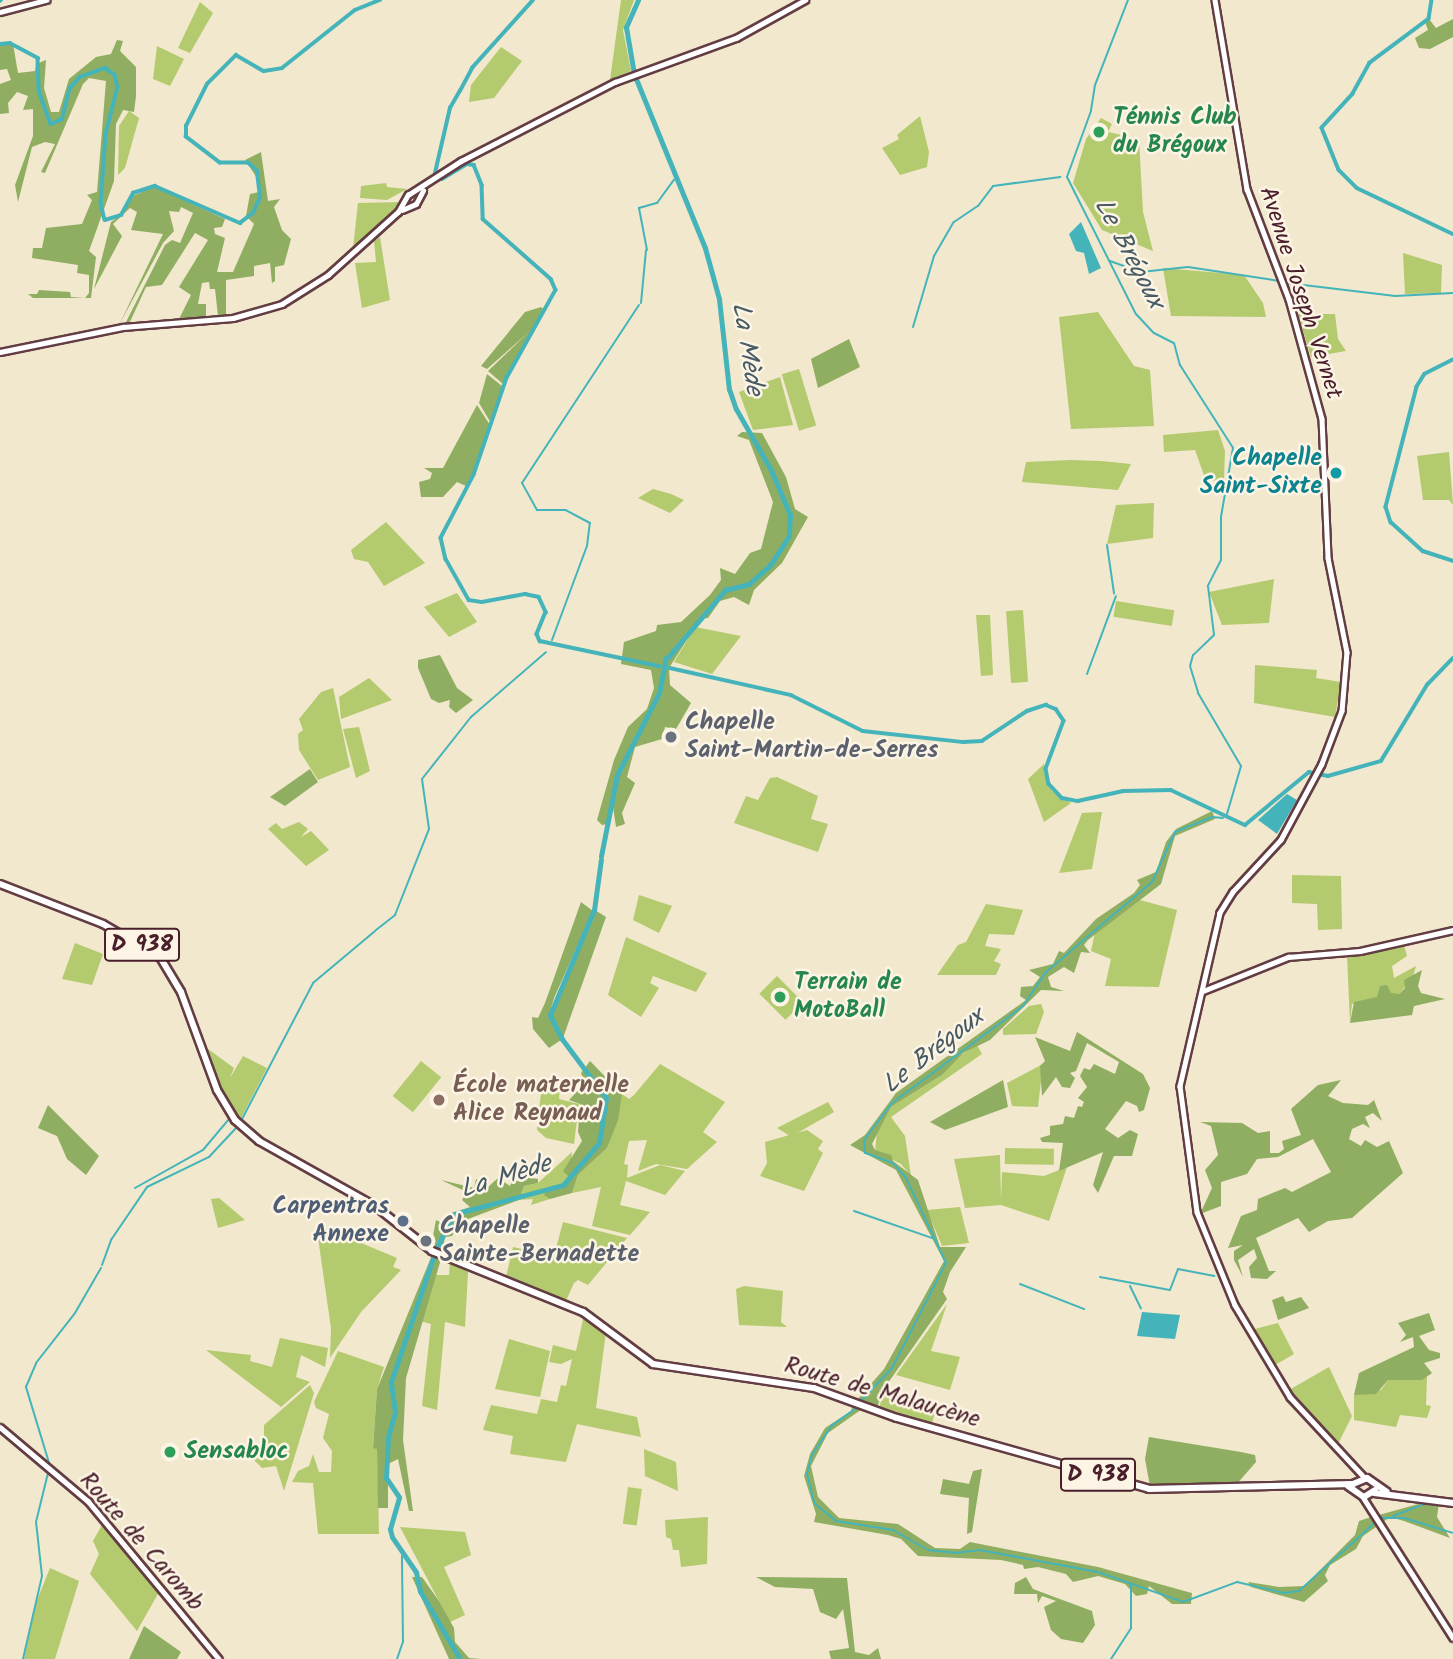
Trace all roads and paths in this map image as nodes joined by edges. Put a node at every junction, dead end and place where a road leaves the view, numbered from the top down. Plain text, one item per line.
1 (46, 0) edge
2 (803, 0) edge
3 (1215, 0) edge
4 (0, 12) edge
5 (416, 196) junction
6 (409, 203) junction
7 (0, 352) edge
8 (0, 884) edge
9 (1453, 930) edge
10 (1203, 988) junction
11 (0, 1427) edge
12 (1375, 1485) junction
13 (1360, 1486) junction
14 (1387, 1492) junction
15 (1373, 1494) junction
16 (1453, 1503) edge
17 (1370, 1509) junction
18 (1453, 1638) edge
19 (219, 1659) edge

1 - 4 street
2 - 5 street
3 - 10 street, Avenue Joseph Vernet
5 - 6 street
5 - 6 street
6 - 7 street
8 - 13 main road, Route de Malaucène / D 938
9 - 10 street
10 - 13 street, Avenue Joseph Vernet
11 - 19 street, Route de Caromb
12 - 13 main road, D 938
12 - 14 main road, D 938
12 - 15 main road
13 - 15 main road, D 938
13 - 17 street
14 - 15 main road, D 938
14 - 16 main road, D 938
15 - 17 street
17 - 18 street

